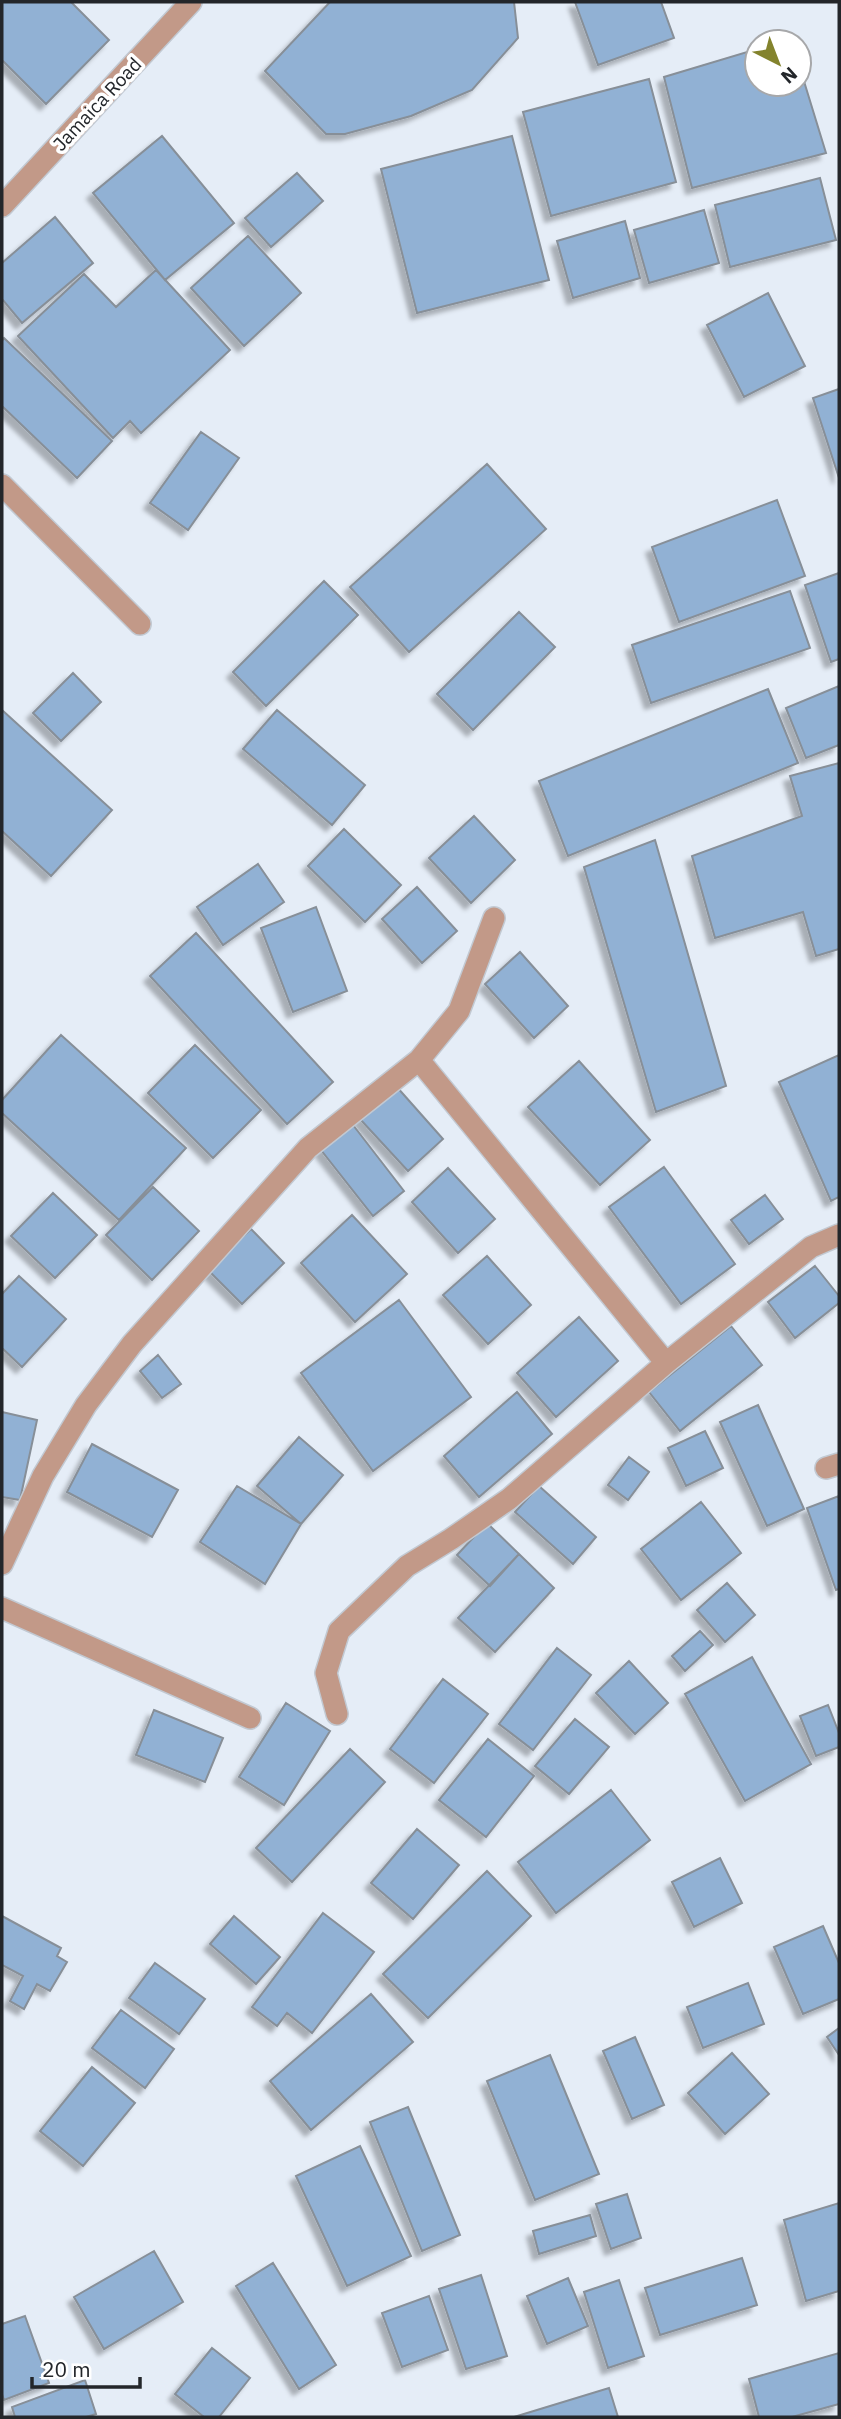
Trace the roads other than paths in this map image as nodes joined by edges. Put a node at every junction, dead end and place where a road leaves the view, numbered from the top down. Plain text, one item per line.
1 (191, 2) edge
2 (2, 206) edge
3 (2, 485) edge
4 (140, 624) dead end
5 (494, 918) dead end
6 (419, 1060) junction
7 (839, 1236) edge
8 (666, 1363) junction
9 (2, 1564) edge
10 (2, 1608) edge
11 (337, 1714) dead end
12 (250, 1718) dead end

1 - 2 street, Jamaica Road
3 - 4 street
5 - 6 street
6 - 8 street
6 - 9 street
7 - 8 street
8 - 11 street
10 - 12 street

